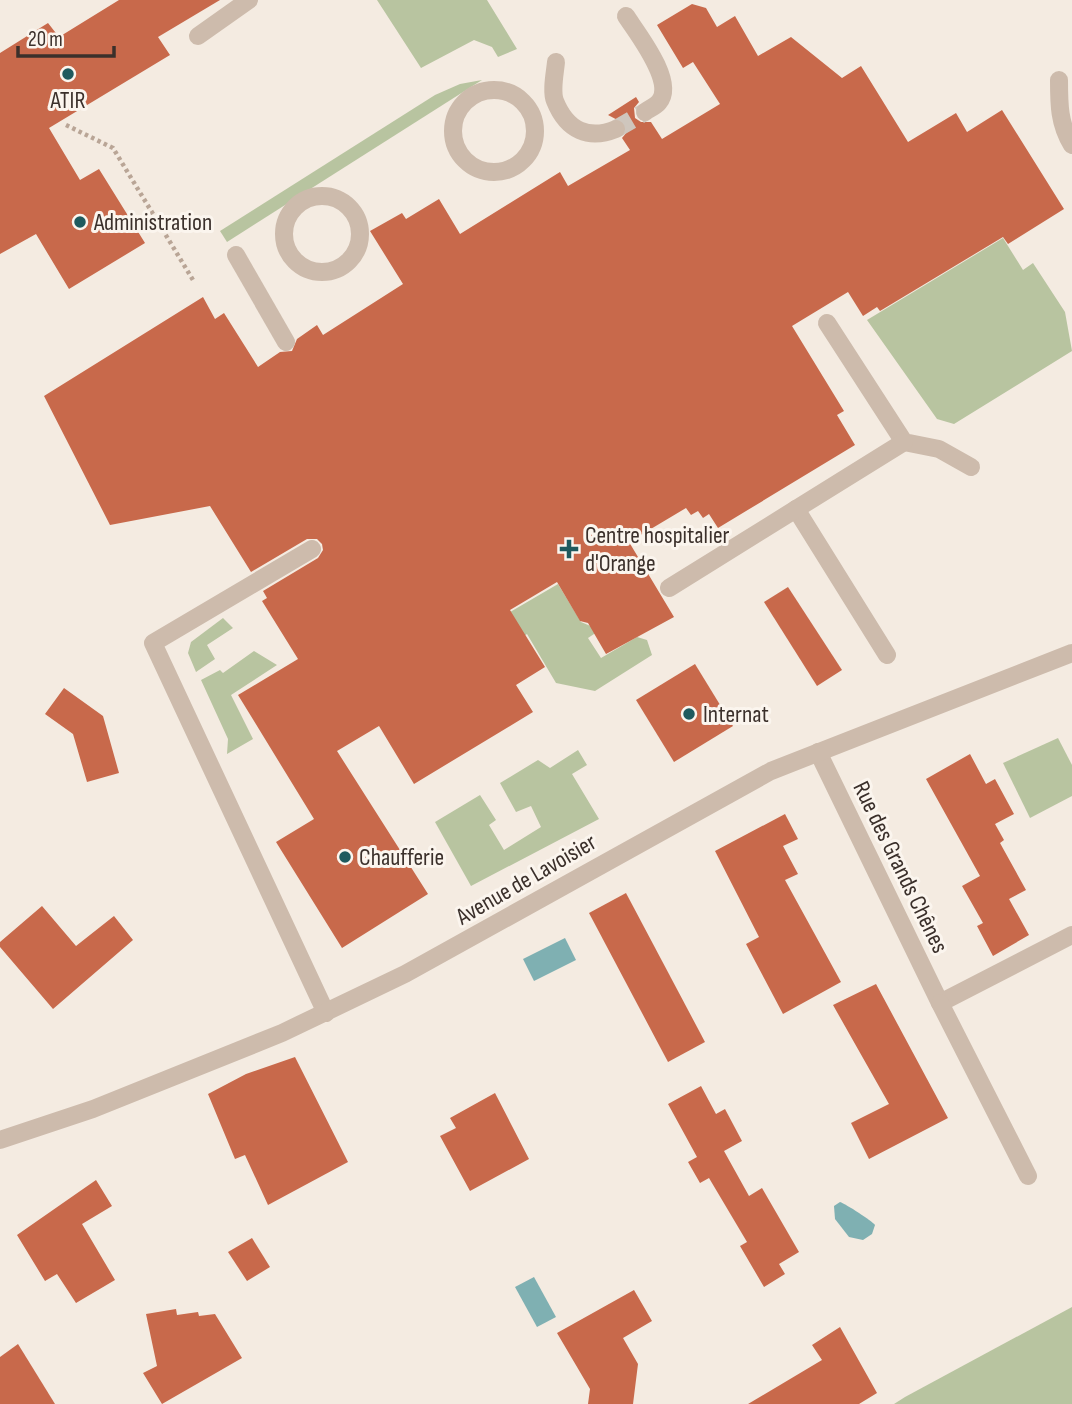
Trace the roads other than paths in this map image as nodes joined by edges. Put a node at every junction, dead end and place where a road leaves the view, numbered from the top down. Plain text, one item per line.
1 (249, 0) edge
2 (626, 16) dead end
3 (198, 36) dead end
4 (556, 62) dead end
5 (1059, 80) dead end
6 (472, 97) joint
7 (645, 112) tunnel mouth
8 (617, 129) tunnel mouth
9 (1072, 145) edge
10 (294, 207) joint
11 (236, 255) dead end
12 (827, 323) dead end
13 (286, 342) dead end
14 (904, 442) junction
15 (971, 467) dead end
16 (796, 509) junction
17 (312, 549) dead end
18 (669, 588) dead end
19 (1072, 653) edge
20 (887, 654) dead end
21 (818, 752) junction
22 (1072, 935) edge
23 (940, 1003) junction
24 (326, 1013) junction
25 (0, 1140) edge
26 (1028, 1176) dead end

1 - 3 street
2 - 7 street
4 - 8 street
5 - 9 street
6 - 6 street
10 - 10 street
11 - 13 street
12 - 14 street
14 - 15 street
14 - 16 street
16 - 18 street
16 - 20 street
17 - 24 street
19 - 21 street, Avenue de Lavoisier
21 - 23 street, Rue des Grands Chênes
21 - 24 street, Avenue de Lavoisier
22 - 23 street
23 - 26 street, Rue des Grands Chênes
24 - 25 street, Avenue de Lavoisier

